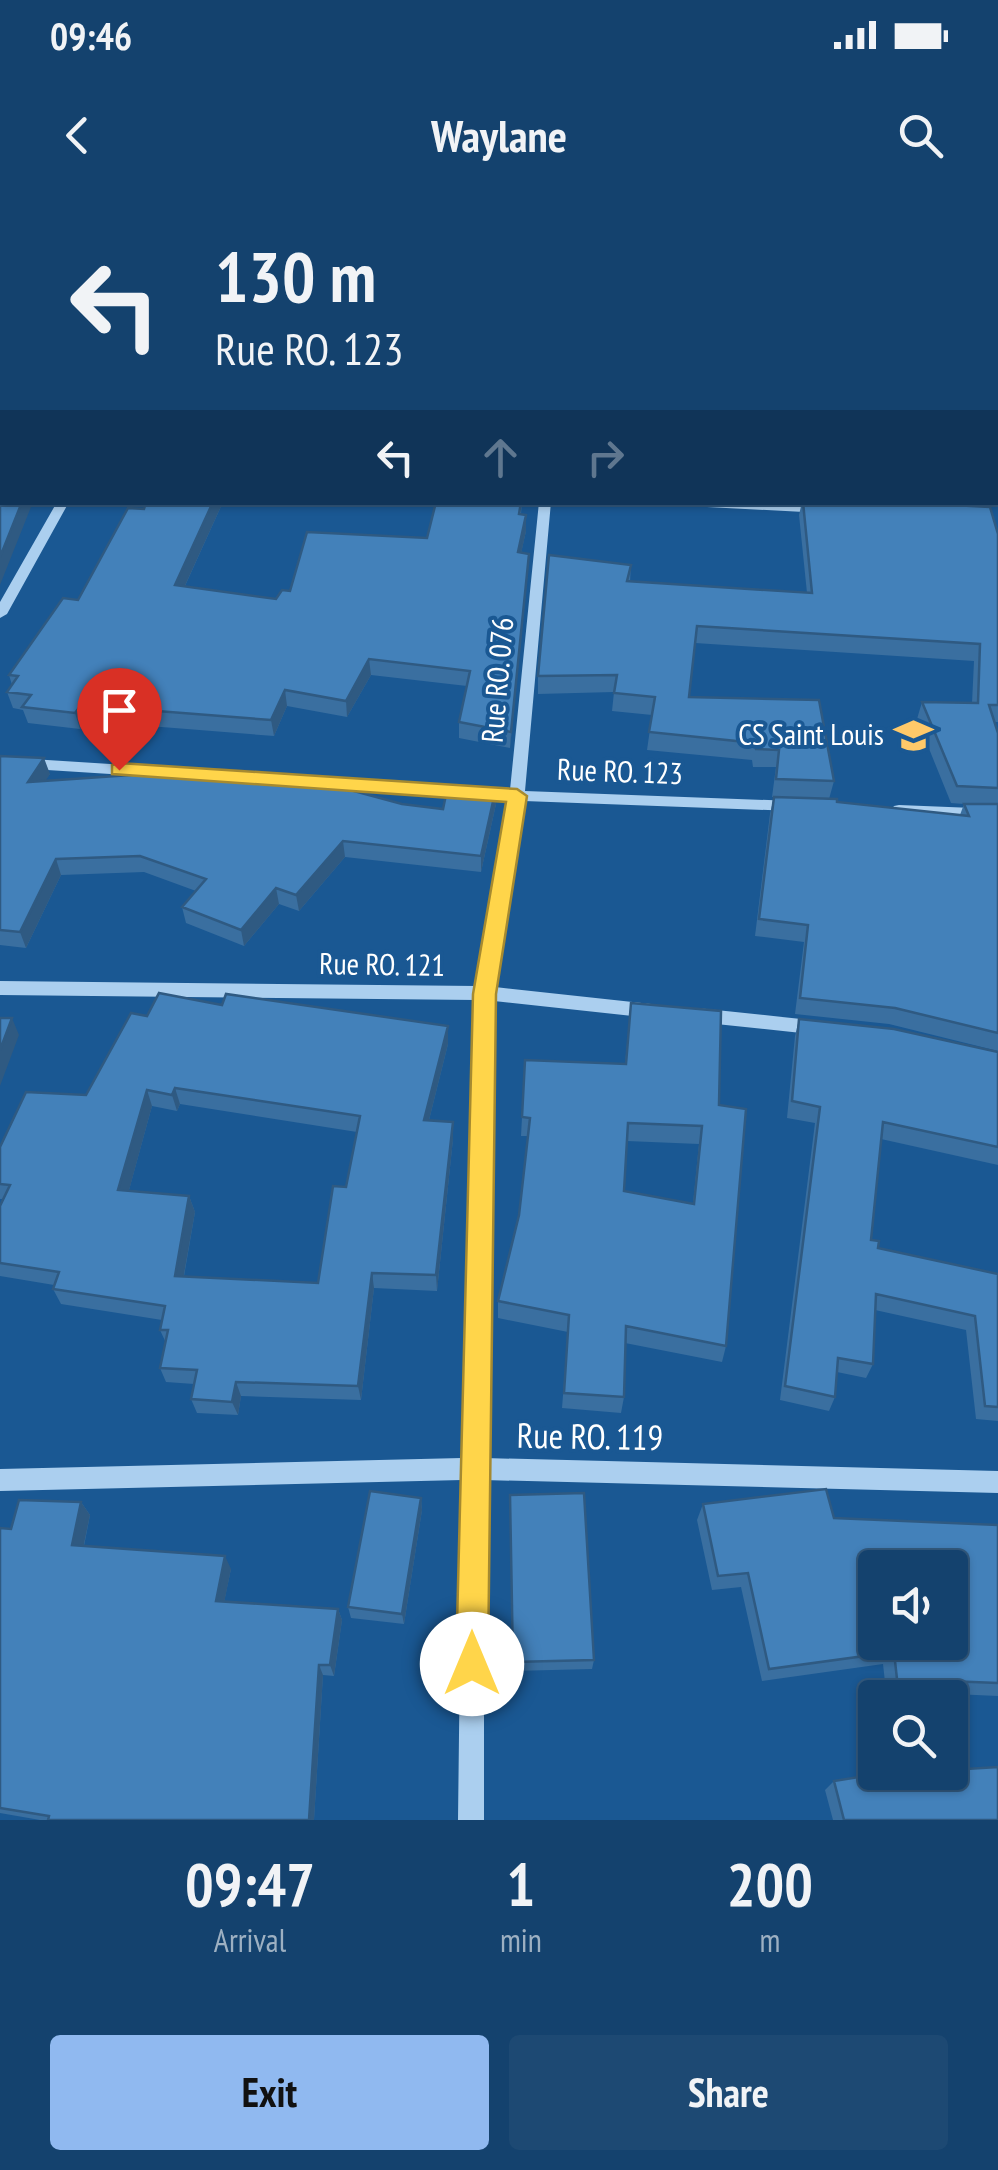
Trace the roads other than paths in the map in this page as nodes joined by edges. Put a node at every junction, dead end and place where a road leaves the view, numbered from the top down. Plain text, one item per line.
1 (61, 505) edge
2 (544, 505) edge
3 (746, 505) edge
4 (843, 510) edge
5 (0, 614) edge
6 (0, 762) edge
7 (199, 775) edge
8 (278, 780) edge
9 (517, 796) junction
10 (806, 807) edge
11 (883, 810) edge
12 (998, 814) edge
13 (0, 988) edge
14 (485, 994) junction
15 (832, 1029) edge
16 (473, 1469) junction
17 (0, 1480) edge
18 (998, 1482) edge
19 (471, 1820) edge

1 - 5 street
2 - 9 street, Rue RO. 076
3 - 4 street
6 - 7 street
8 - 9 street, Rue RO. 123
9 - 10 street, Rue RO. 123
9 - 14 street, Rue RO. 076
11 - 12 street
13 - 14 street, Rue RO. 121
14 - 15 street, Rue RO. 121
14 - 16 street, Rue RO. 076
16 - 17 street, Rue RO. 119
16 - 18 street, Rue RO. 119
16 - 19 street, Rue RO. 076

